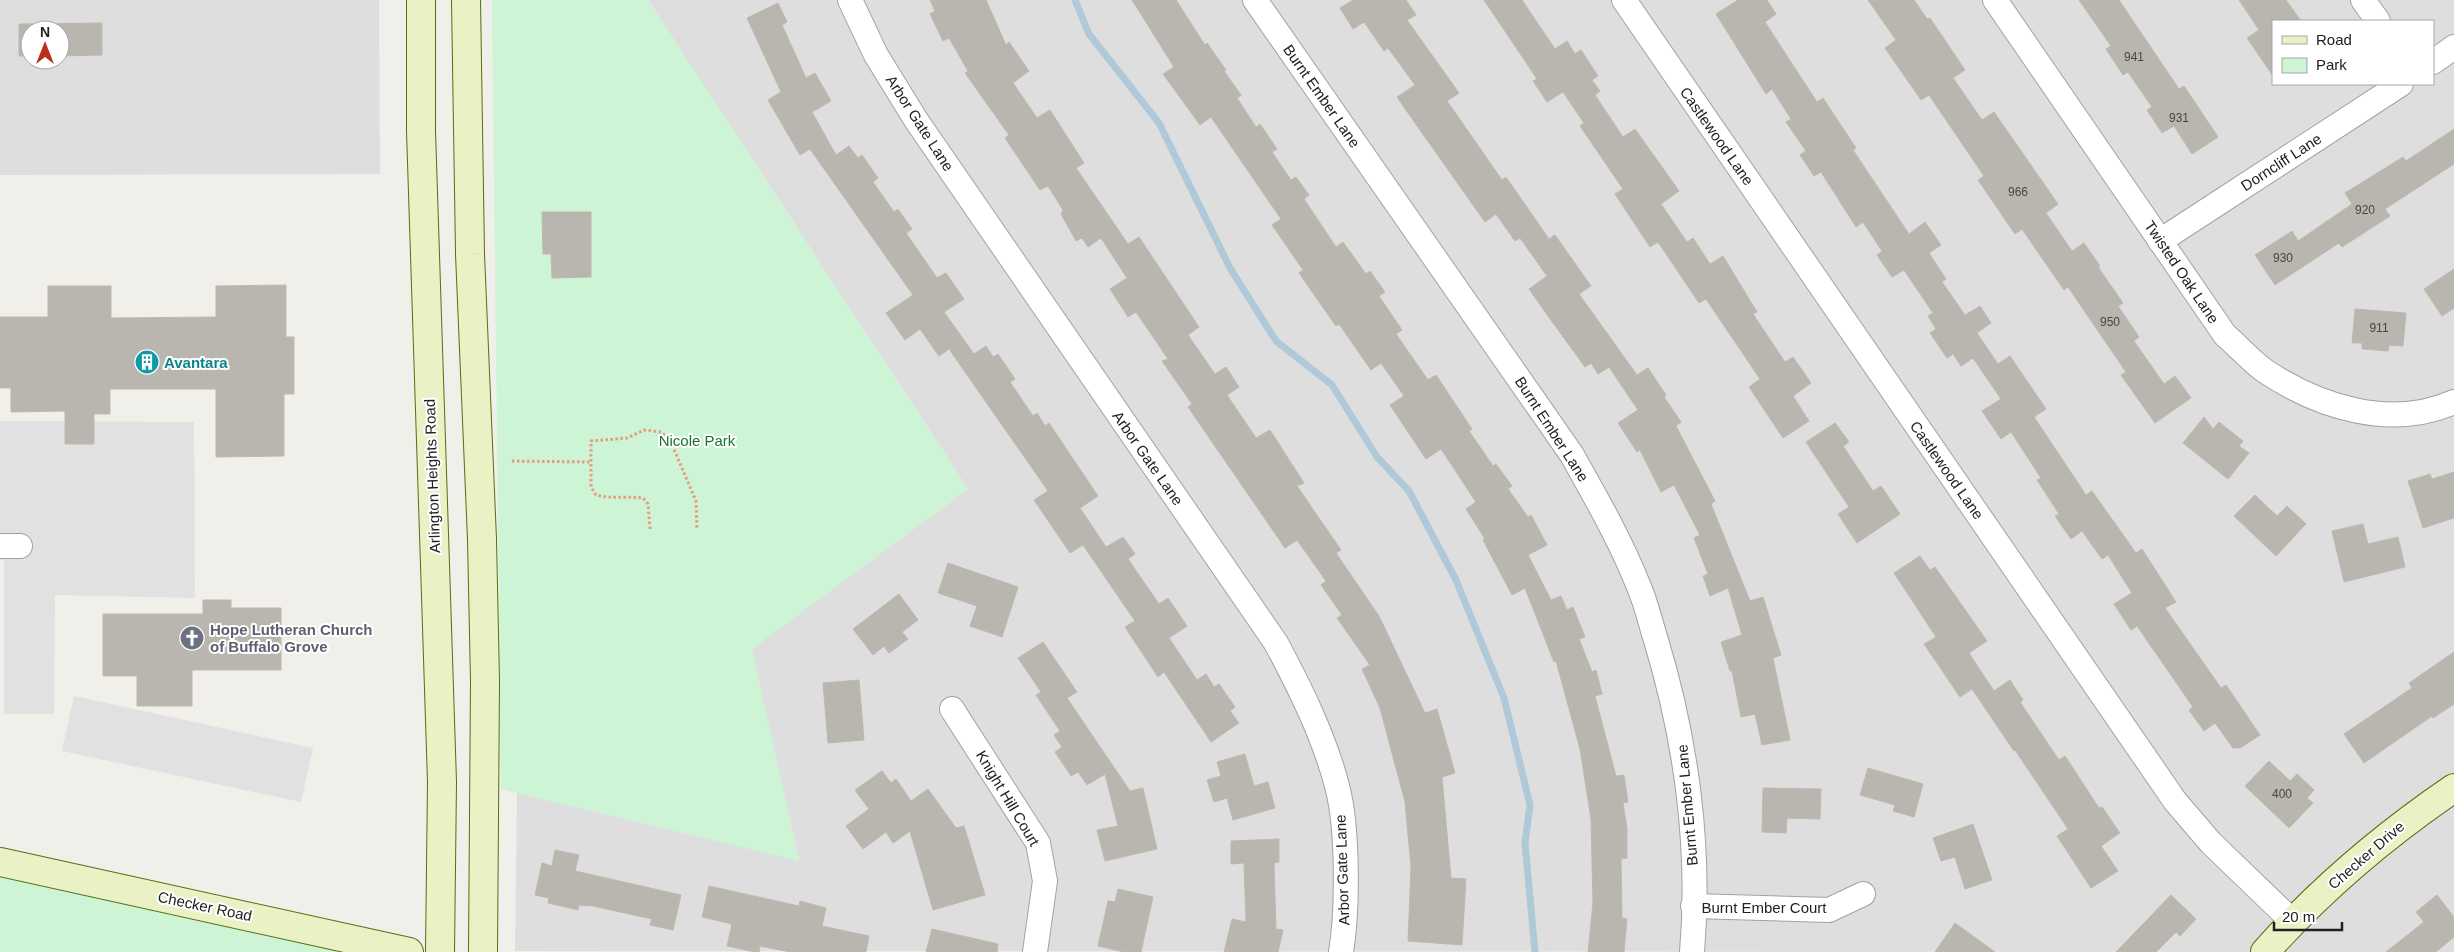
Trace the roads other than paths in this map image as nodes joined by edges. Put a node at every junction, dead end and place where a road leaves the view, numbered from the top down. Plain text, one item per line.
1 (421, 0) edge
2 (466, 0) edge
3 (850, 0) edge
4 (1255, 0) edge
5 (1624, 0) edge
6 (1996, 0) edge
7 (2363, 0) edge
8 (2377, 20) edge
9 (2454, 47) edge
10 (2434, 61) edge
11 (2398, 85) edge
12 (2160, 241) junction
13 (2454, 402) edge
14 (952, 709) dead end
15 (2454, 788) edge
16 (0, 862) edge
17 (1863, 894) dead end
18 (1693, 906) junction
19 (2292, 921) junction
20 (409, 952) edge
21 (440, 952) edge
22 (482, 952) edge
23 (1035, 952) edge
24 (1341, 952) edge
25 (1692, 952) edge
26 (2265, 952) edge

1 - 21 main road, Arlington Heights Road
2 - 22 main road
3 - 24 street, Arbor Gate Lane
4 - 18 street, Burnt Ember Lane
5 - 19 street, Castlewood Lane
6 - 12 street, Twisted Oak Lane
7 - 8 street
9 - 10 street
11 - 12 street, Dorncliff Lane
12 - 13 street, Twisted Oak Lane
14 - 23 street, Knight Hill Court
15 - 19 main road, Checker Drive
16 - 20 main road, Checker Road
17 - 18 street, Burnt Ember Court
18 - 25 street, Burnt Ember Lane
19 - 26 main road, Checker Drive

